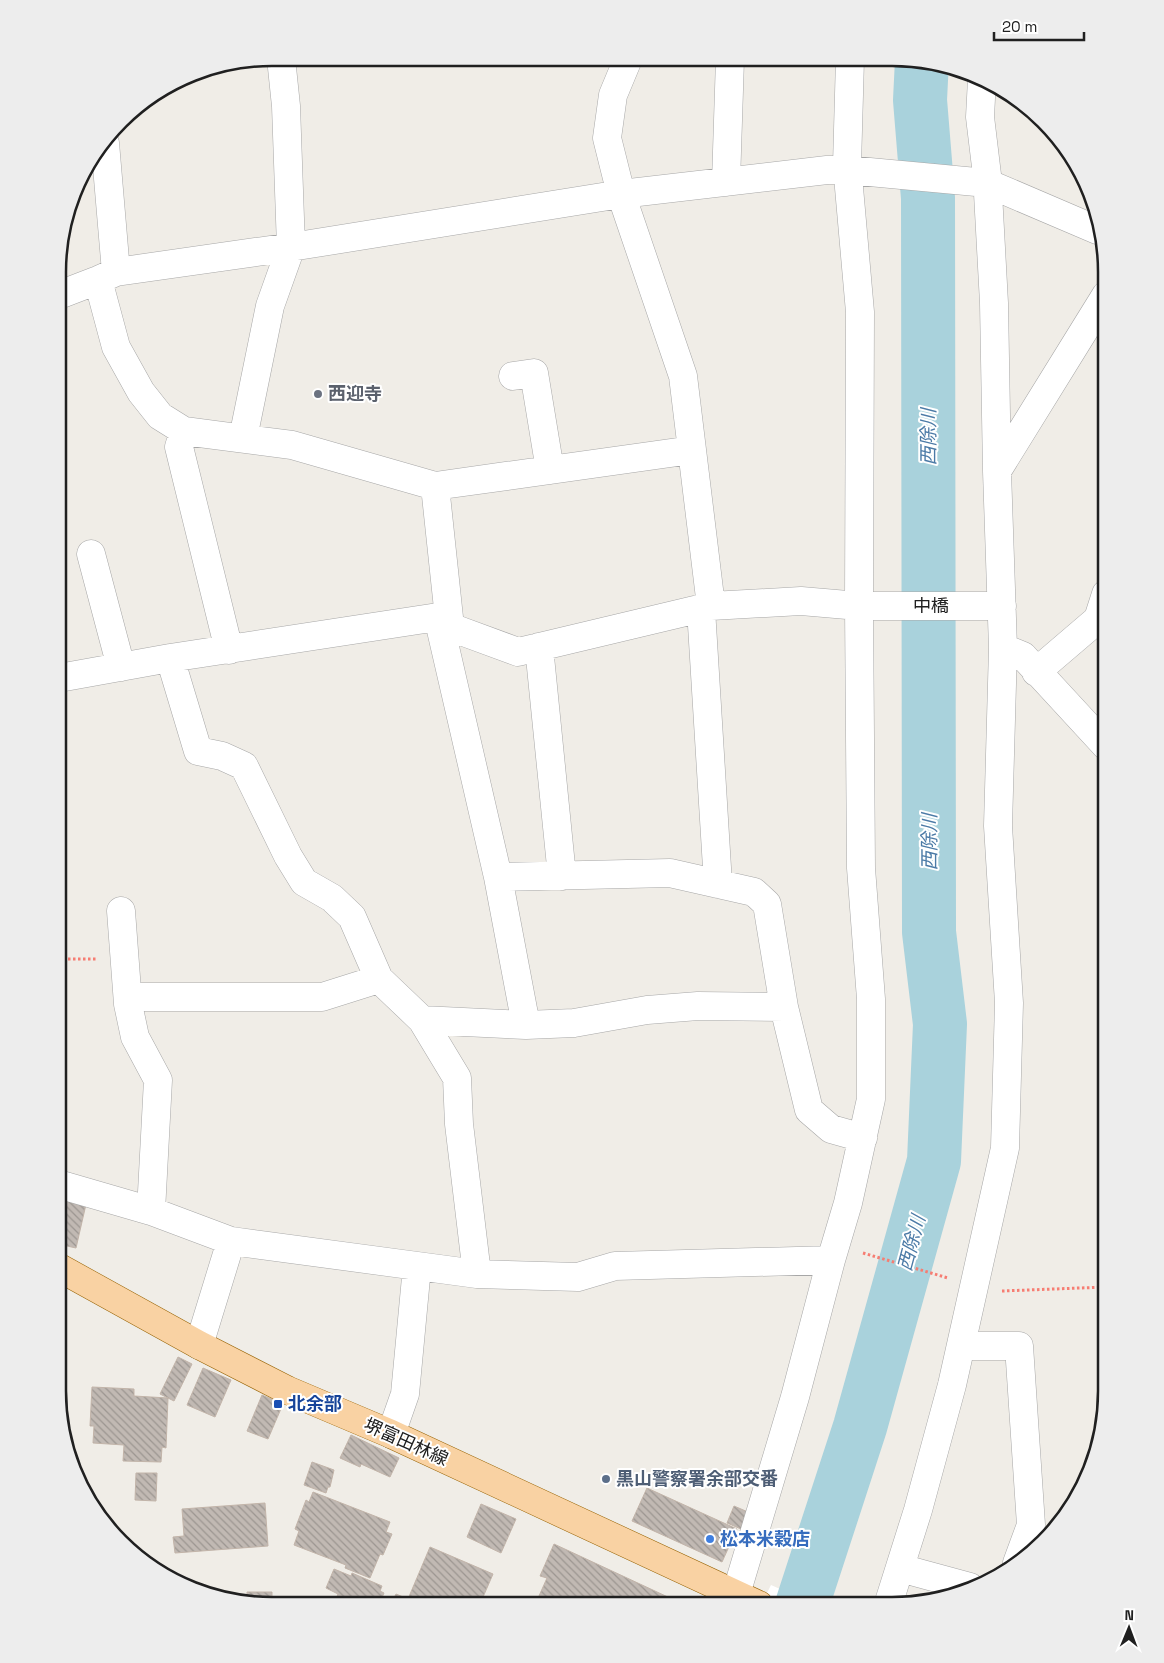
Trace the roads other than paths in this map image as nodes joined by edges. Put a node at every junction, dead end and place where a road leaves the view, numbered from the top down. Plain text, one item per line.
1 (282, 66) edge
2 (625, 66) edge
3 (730, 66) edge
4 (850, 66) edge
5 (982, 87) edge
6 (105, 152) edge
7 (848, 170) junction
8 (726, 182) junction
9 (987, 183) junction
10 (621, 194) junction
11 (1093, 228) edge
12 (292, 246) junction
13 (107, 276) junction
14 (66, 292) edge
15 (1098, 308) edge
16 (513, 376) dead end
17 (184, 431) junction
18 (243, 438) junction
19 (692, 450) junction
20 (550, 470) junction
21 (997, 471) junction
22 (435, 486) junction
23 (91, 554) dead end
24 (860, 606) junction
25 (1001, 606) junction
26 (706, 607) junction
27 (1098, 618) edge
28 (444, 622) junction
29 (539, 647) junction
30 (1003, 648) junction
31 (229, 650) junction
32 (170, 658) junction
33 (121, 668) junction
34 (1036, 672) junction
35 (66, 677) edge
36 (1098, 738) edge
37 (562, 876) junction
38 (498, 877) junction
39 (718, 884) junction
40 (121, 911) dead end
41 (379, 979) junction
42 (128, 997) junction
43 (784, 1007) junction
44 (422, 1020) junction
45 (526, 1025) junction
46 (863, 1138) junction
47 (66, 1186) edge
48 (151, 1210) junction
49 (231, 1241) junction
50 (831, 1260) junction
51 (418, 1267) junction
52 (66, 1271) edge
53 (477, 1274) junction
54 (199, 1345) junction
55 (961, 1346) junction
56 (391, 1434) junction
57 (1023, 1550) edge
58 (900, 1568) junction
59 (961, 1585) edge
60 (744, 1597) edge
61 (751, 1597) edge
62 (891, 1597) edge

1 - 12 street
2 - 10 street
3 - 8 street
4 - 7 street
5 - 9 street
6 - 13 street
7 - 8 street
7 - 9 street
7 - 24 street
8 - 10 street
9 - 11 street
9 - 21 street
10 - 12 street
10 - 19 street
12 - 13 street
12 - 18 street
13 - 14 street
13 - 17 street
15 - 21 street
16 - 20 street
17 - 18 street
17 - 31 street
18 - 22 street
19 - 20 street
19 - 26 street
20 - 22 street
21 - 25 street
22 - 28 street
23 - 33 street
24 - 25 street, 中橋
24 - 26 street, 中橋
24 - 46 street
25 - 30 street
26 - 29 street, 中橋
26 - 39 street
27 - 34 street
28 - 29 street, 中橋
28 - 31 street
28 - 38 street
29 - 37 street
30 - 34 street
30 - 55 street
31 - 32 street
32 - 33 street
32 - 41 street
33 - 35 street
34 - 36 street
37 - 38 street
37 - 39 street
38 - 45 street
39 - 43 street
40 - 42 street
41 - 42 street
41 - 44 street
42 - 48 street
43 - 45 street
43 - 46 street
44 - 45 street
44 - 53 street
46 - 50 street
47 - 48 street
48 - 49 street
49 - 51 street
49 - 54 street
50 - 53 street
50 - 61 street
51 - 53 street
51 - 56 street
52 - 54 main road, 堺富田林線
54 - 56 main road, 堺富田林線
55 - 57 street
55 - 58 street
56 - 60 main road, 堺富田林線
58 - 59 street
58 - 62 street

